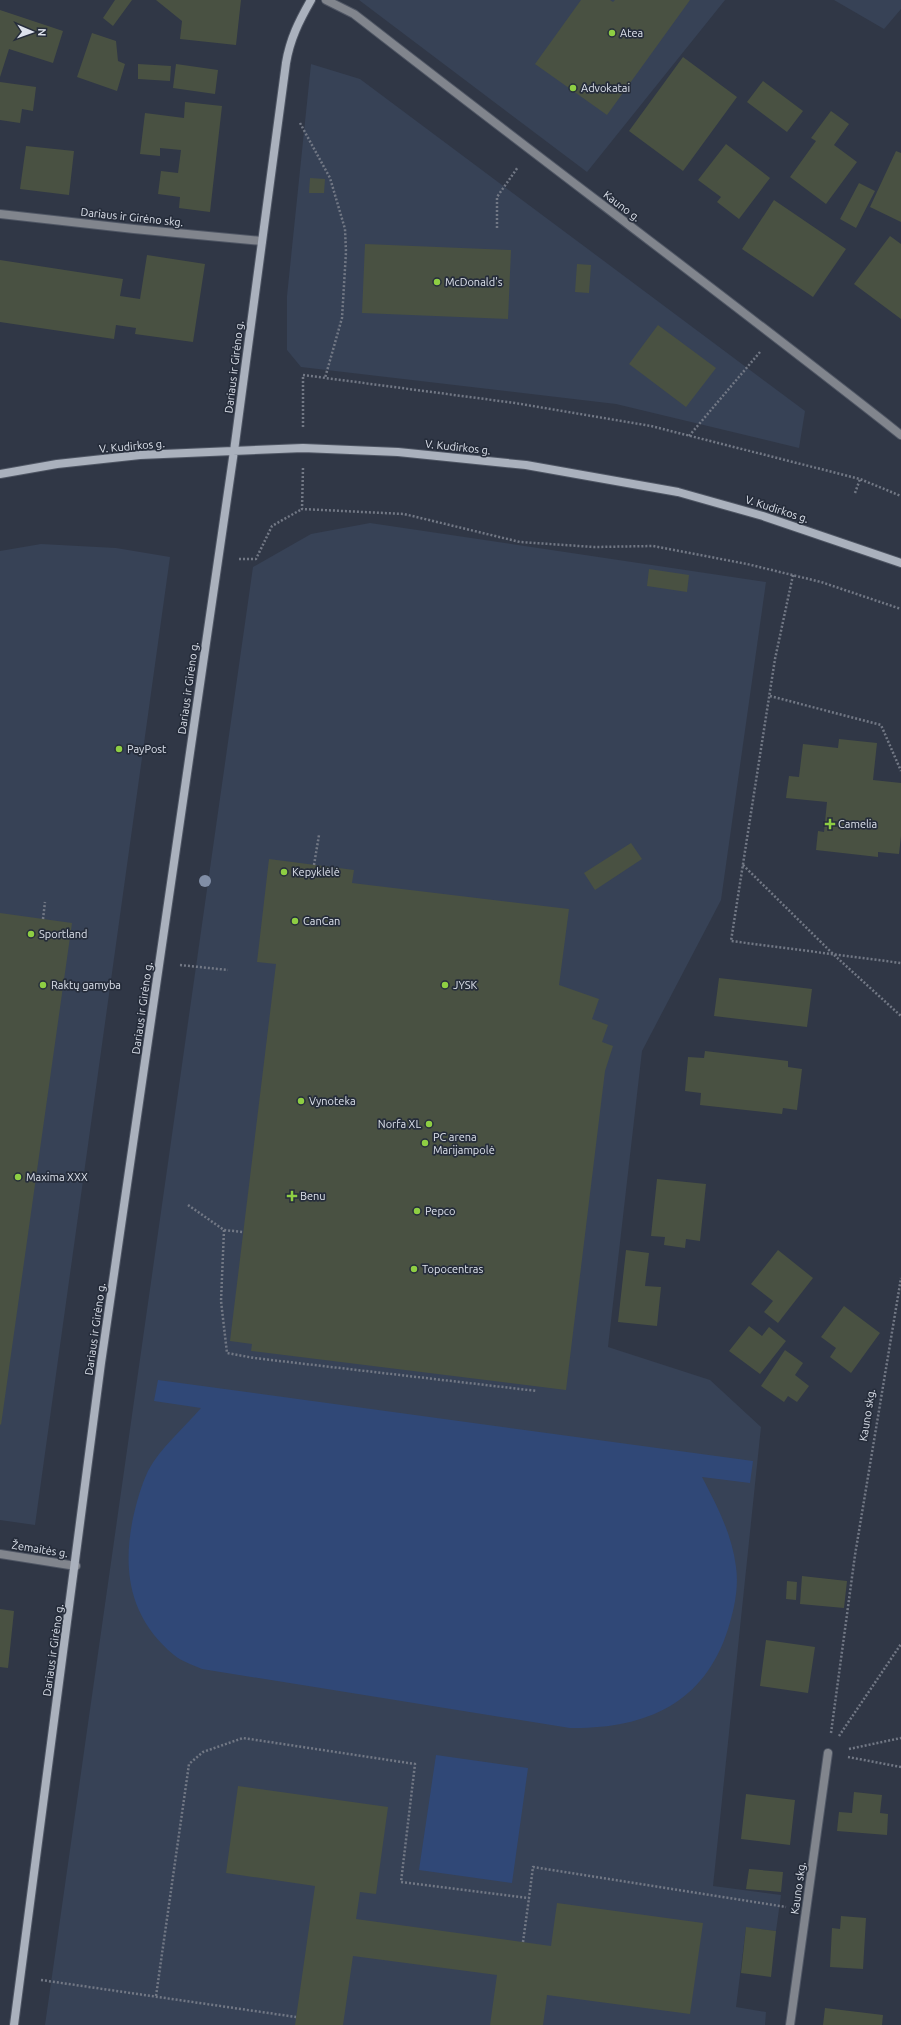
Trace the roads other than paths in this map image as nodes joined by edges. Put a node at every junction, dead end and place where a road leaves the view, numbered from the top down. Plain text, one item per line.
1 (311, 0) edge
2 (326, 0) edge
3 (0, 214) edge
4 (262, 241) junction
5 (901, 435) edge
6 (234, 451) junction
7 (0, 474) edge
8 (901, 563) edge
9 (0, 1554) edge
10 (76, 1566) junction
11 (828, 1753) road end
12 (14, 2025) edge
13 (790, 2025) edge

1 - 4 street, Dariaus ir Girėno g.
2 - 5 street, Kauno g.
3 - 4 street, Dariaus ir Girėno skg.
4 - 6 street, Dariaus ir Girėno g.
6 - 7 street, V. Kudirkos g.
6 - 8 street, V. Kudirkos g.
6 - 10 street, Dariaus ir Girėno g.
9 - 10 street, Žemaitės g.
10 - 12 street, Dariaus ir Girėno g.
11 - 13 street, Kauno skg.

